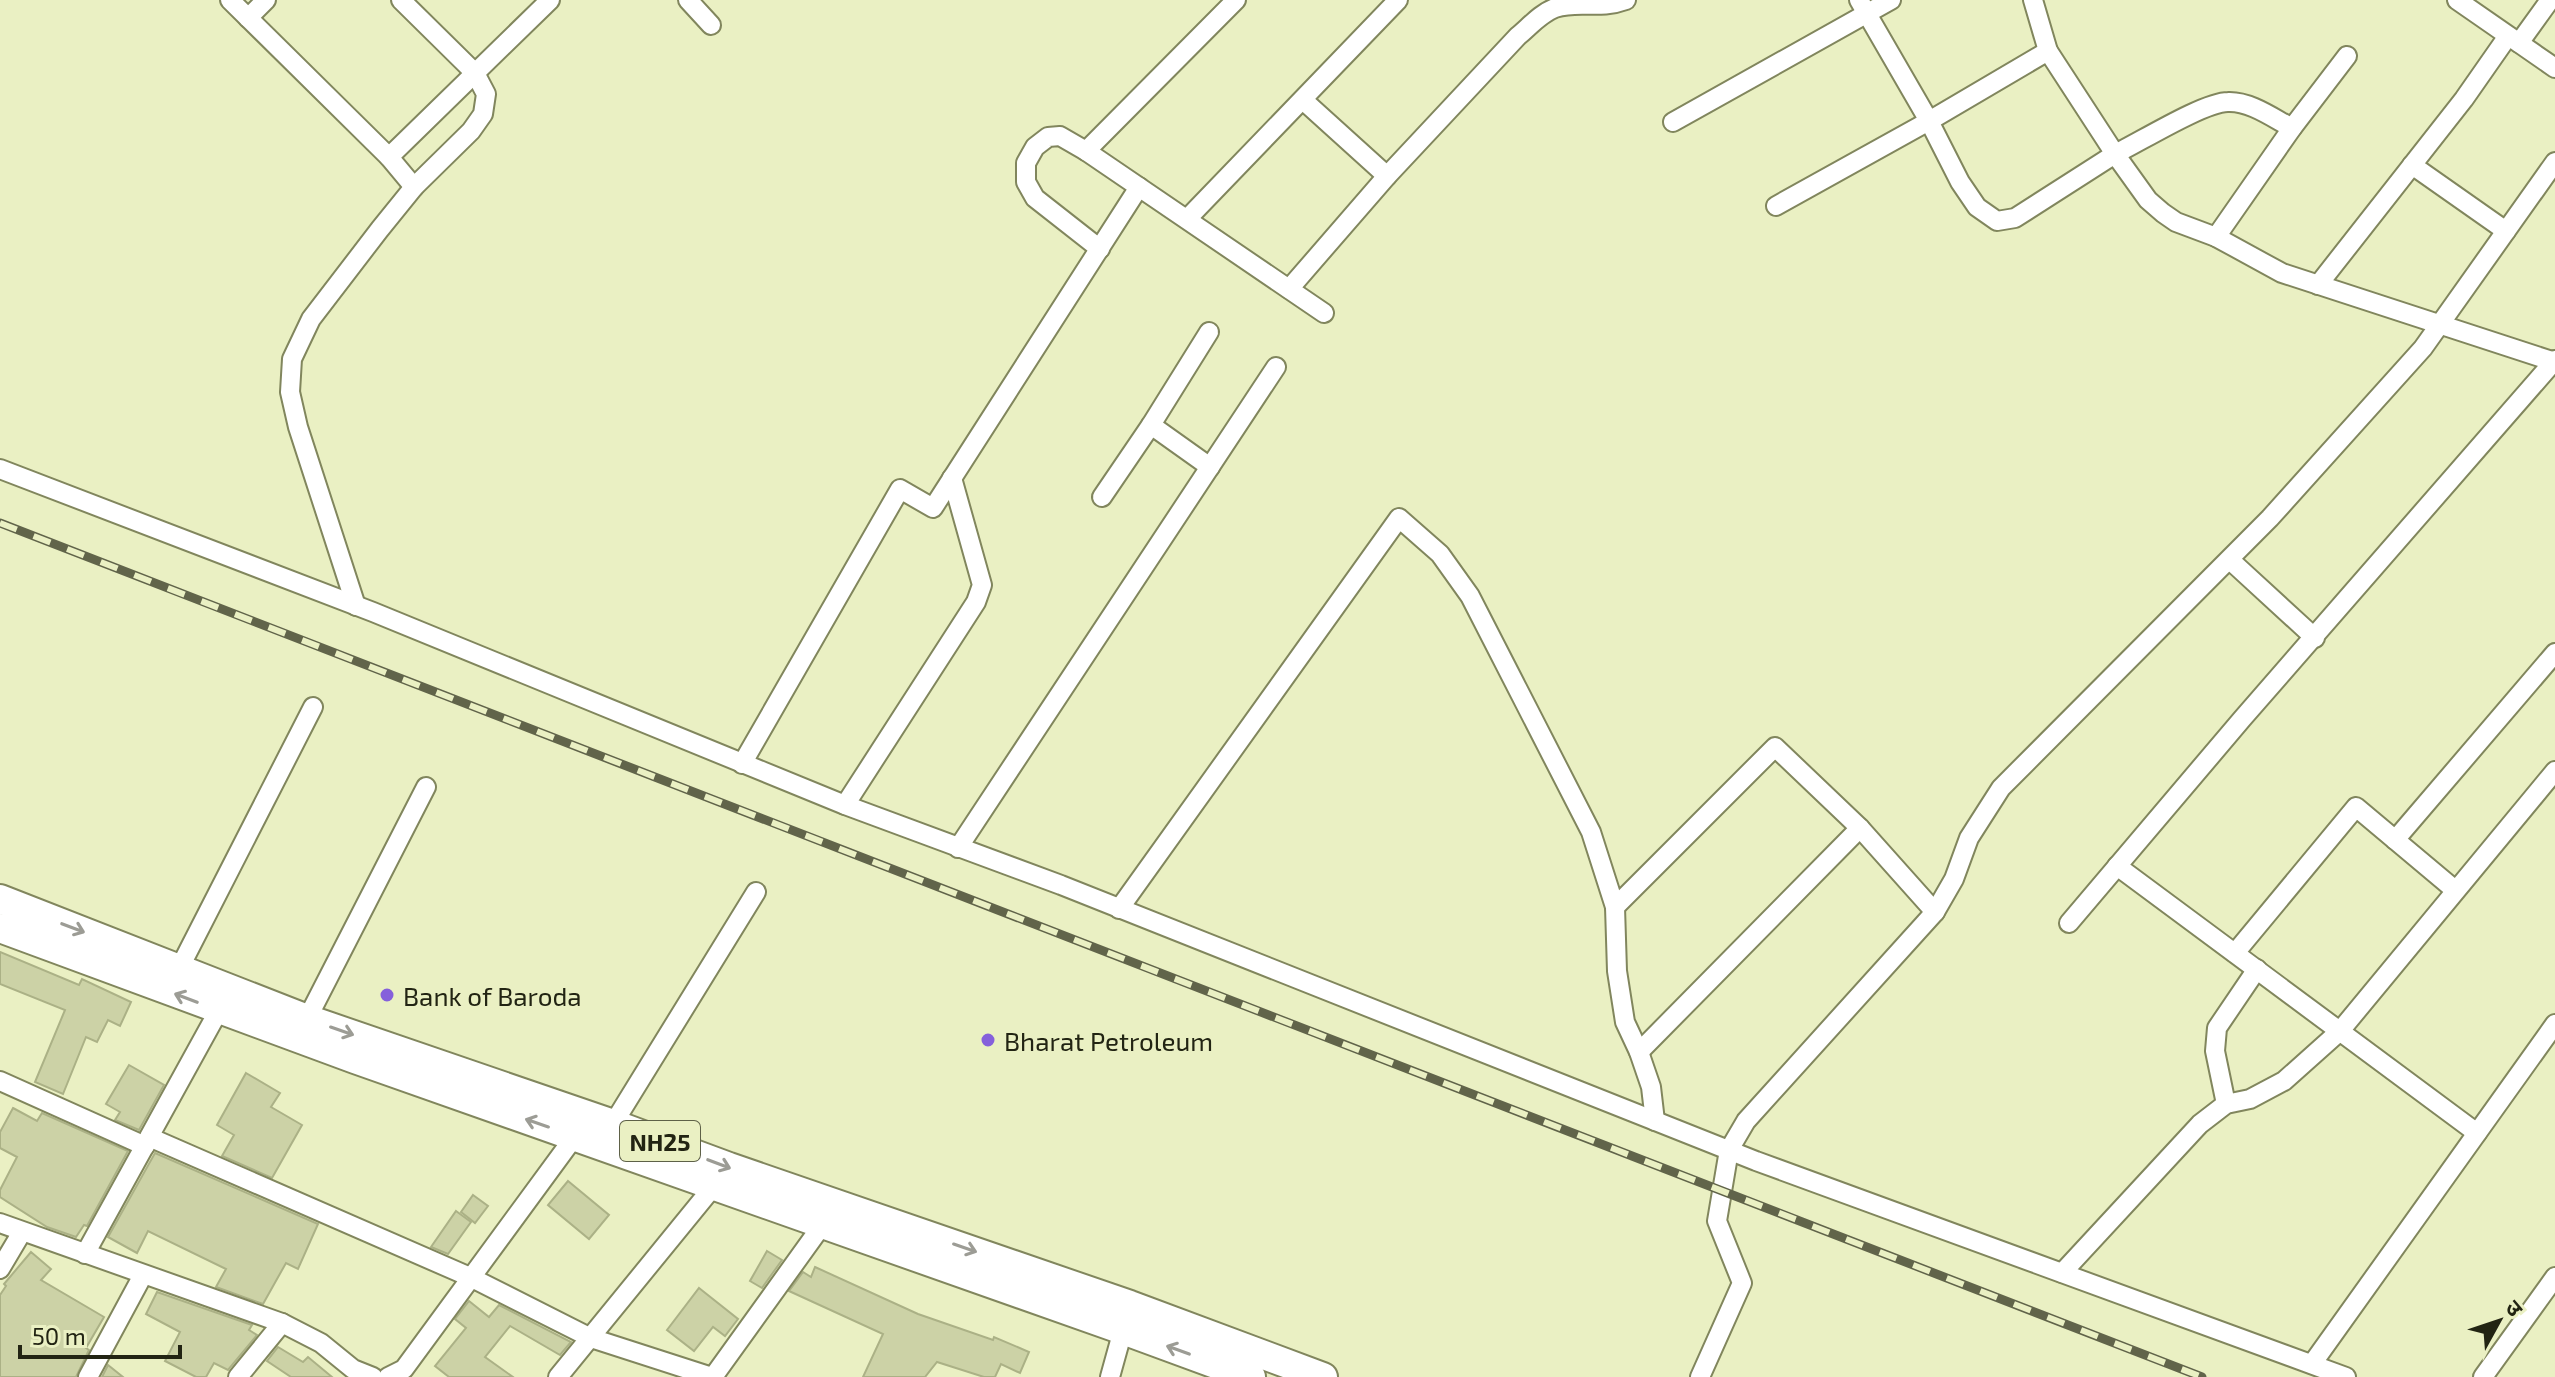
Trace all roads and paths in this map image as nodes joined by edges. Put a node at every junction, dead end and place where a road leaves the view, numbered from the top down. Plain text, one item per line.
1 (230, 0) edge
2 (266, 0) edge
3 (401, 0) edge
4 (550, 0) edge
5 (688, 0) edge
6 (1236, 0) edge
7 (1398, 0) edge
8 (1626, 0) edge
9 (1891, 0) edge
10 (2033, 0) edge
11 (2457, 0) edge
12 (2550, 0) edge
13 (1863, 7) edge
14 (248, 18) junction
15 (711, 25) dead end
16 (2514, 39) junction
17 (2048, 51) junction
18 (2347, 56) dead end
19 (2555, 68) edge
20 (475, 73) junction
21 (1303, 100) junction
22 (1929, 121) junction
23 (1673, 122) dead end
24 (2292, 128) junction
25 (1086, 151) junction
26 (2115, 154) junction
27 (389, 157) junction
28 (2555, 162) edge
29 (2412, 165) junction
30 (1387, 176) junction
31 (414, 187) junction
32 (1139, 187) junction
33 (1776, 206) dead end
34 (1187, 219) junction
35 (2506, 231) junction
36 (2216, 237) junction
37 (1100, 249) junction
38 (2318, 285) junction
39 (1289, 289) junction
40 (1324, 313) dead end
41 (2439, 325) junction
42 (1209, 332) dead end
43 (2555, 361) edge
44 (1276, 367) dead end
45 (1151, 425) junction
46 (1210, 467) junction
47 (0, 469) edge
48 (952, 478) junction
49 (1102, 497) dead end
50 (2230, 560) junction
51 (356, 606) junction
52 (2315, 638) junction
53 (2555, 653) edge
54 (313, 707) dead end
55 (742, 764) junction
56 (2555, 771) edge
57 (426, 787) dead end
58 (845, 805) junction
59 (1860, 828) junction
60 (2395, 840) junction
61 (958, 848) junction
62 (2117, 866) junction
63 (2455, 890) junction
64 (756, 892) dead end
65 (0, 899) edge
66 (1615, 907) junction
67 (1119, 909) junction
68 (1935, 912) junction
69 (2069, 923) dead end
70 (0, 928) edge
71 (2235, 953) junction
72 (179, 969) junction
73 (2257, 969) junction
74 (219, 1010) junction
75 (307, 1019) junction
76 (2555, 1024) edge
77 (2340, 1031) junction
78 (1639, 1052) junction
79 (0, 1081) edge
80 (2226, 1104) junction
81 (1655, 1121) junction
82 (613, 1124) junction
83 (2477, 1133) junction
84 (575, 1136) junction
85 (147, 1142) junction
86 (1729, 1150) junction
87 (713, 1187) junction
88 (0, 1223) edge
89 (823, 1224) junction
90 (22, 1232) junction
91 (85, 1254) junction
92 (0, 1269) edge
93 (2062, 1273) junction
94 (143, 1275) junction
95 (470, 1277) junction
96 (2555, 1277) edge
97 (282, 1323) junction
98 (1123, 1330) junction
99 (591, 1338) junction
100 (2312, 1364) junction
101 (403, 1374) edge
102 (88, 1377) edge
103 (238, 1377) edge
104 (373, 1377) edge
105 (558, 1377) edge
106 (712, 1377) edge
107 (1110, 1377) edge
108 (1251, 1377) edge
109 (1323, 1377) edge
110 (1700, 1377) edge
111 (2346, 1377) edge
112 (2483, 1377) edge

1 - 14 street
2 - 14 street
3 - 20 street
4 - 20 street
5 - 15 street
6 - 25 street
7 - 21 street
8 - 30 street
9 - 13 street
10 - 17 street
11 - 16 street
12 - 16 street
13 - 22 street
13 - 23 street
14 - 27 street
16 - 19 street
16 - 29 street
17 - 22 street
17 - 26 street
18 - 24 street
20 - 27 street
20 - 31 street
21 - 30 street
21 - 34 street
22 - 26 street
22 - 33 street
24 - 26 street
24 - 36 street
25 - 32 street
25 - 37 street
26 - 36 street
27 - 31 street
28 - 35 street
29 - 35 street
29 - 38 street
30 - 39 street
31 - 51 street
32 - 34 street
32 - 37 street
34 - 39 street
35 - 41 street
36 - 38 street
37 - 48 street
38 - 41 street
39 - 40 street
41 - 43 street
41 - 50 street
42 - 45 street
43 - 52 street
44 - 46 street
45 - 46 street
45 - 49 street
46 - 61 street
47 - 51 street
48 - 55 street
48 - 58 street
50 - 52 street
50 - 68 street
51 - 55 street
52 - 62 street
53 - 60 street
54 - 72 street
55 - 58 street
56 - 63 street
57 - 75 street
58 - 61 street
59 - 66 street
59 - 68 street
59 - 78 street
60 - 63 street
60 - 71 street
61 - 67 street
62 - 69 street
62 - 71 street
63 - 77 street
64 - 82 street
65 -> 72 main road, NH25
66 - 67 street
66 - 78 street
67 - 81 street
68 - 86 street
74 -> 70 main road, NH25
71 - 73 street
72 - 75 main road, NH25
73 - 77 street
73 - 80 street
84 -> 74 main road, NH25
74 - 85 street
75 -> 82 main road, NH25
76 - 83 street
77 - 80 street
77 - 83 street
78 - 81 street
79 - 85 street
80 - 93 street
81 - 86 street
82 -> 109 main road, NH25
83 - 100 street
84 - 87 main road, NH25
84 - 95 street
85 - 91 street
85 - 95 street
86 - 93 street
86 - 110 street
87 - 89 main road, NH25
87 - 99 street
88 - 90 street
89 - 98 main road, NH25
89 - 106 street
90 - 91 street
90 - 92 street
91 - 94 street
93 - 100 street
94 - 97 street
94 - 102 street
95 - 99 street
95 - 101 street
96 - 112 street
97 - 103 street
97 - 104 street
98 - 107 street
108 -> 98 main road, NH25
99 - 105 street
99 - 106 street
100 - 111 street

